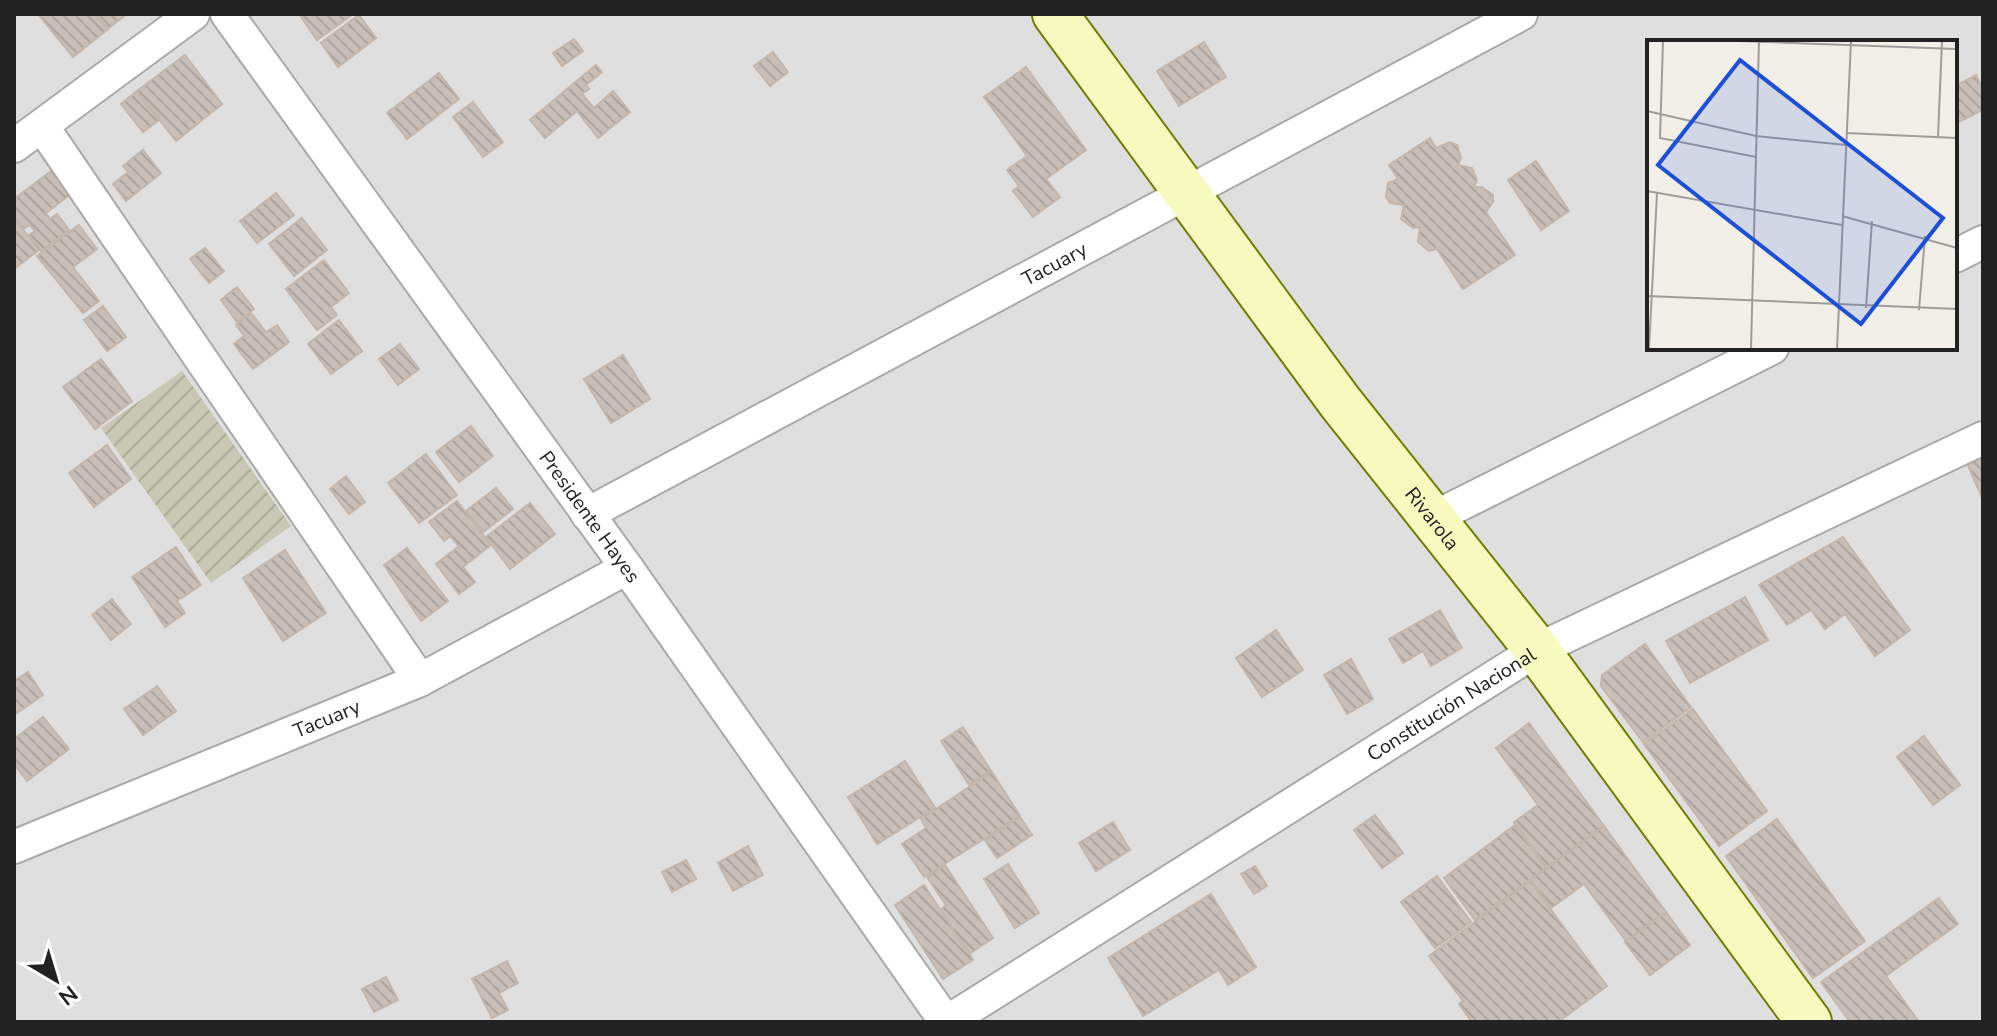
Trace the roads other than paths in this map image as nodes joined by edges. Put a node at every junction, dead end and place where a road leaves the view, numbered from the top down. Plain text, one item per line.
1 (193, 14) edge
2 (227, 14) edge
3 (1055, 14) edge
4 (1521, 14) edge
5 (42, 126) junction
6 (14, 146) edge
7 (1186, 194) junction
8 (1983, 242) edge
9 (1957, 255) edge
10 (1768, 350) edge
11 (1983, 438) edge
12 (587, 514) junction
13 (1433, 518) junction
14 (627, 568) junction
15 (1537, 650) junction
16 (420, 680) junction
17 (19, 836) edge
18 (946, 1022) edge
19 (1809, 1022) edge

1 - 5 street
2 - 12 street, Presidente Hayes
3 - 7 street, Rivarola
4 - 7 street, Tacuary
5 - 6 street
5 - 16 street
7 - 12 street, Tacuary
7 - 13 street, Rivarola
8 - 9 street
10 - 13 street
11 - 15 street, Constitución Nacional
12 - 14 street, Presidente Hayes
13 - 15 street, Rivarola
14 - 16 street, Tacuary
14 - 18 street, Presidente Hayes
15 - 18 street, Constitución Nacional
15 - 19 street, Rivarola
16 - 17 street, Tacuary

